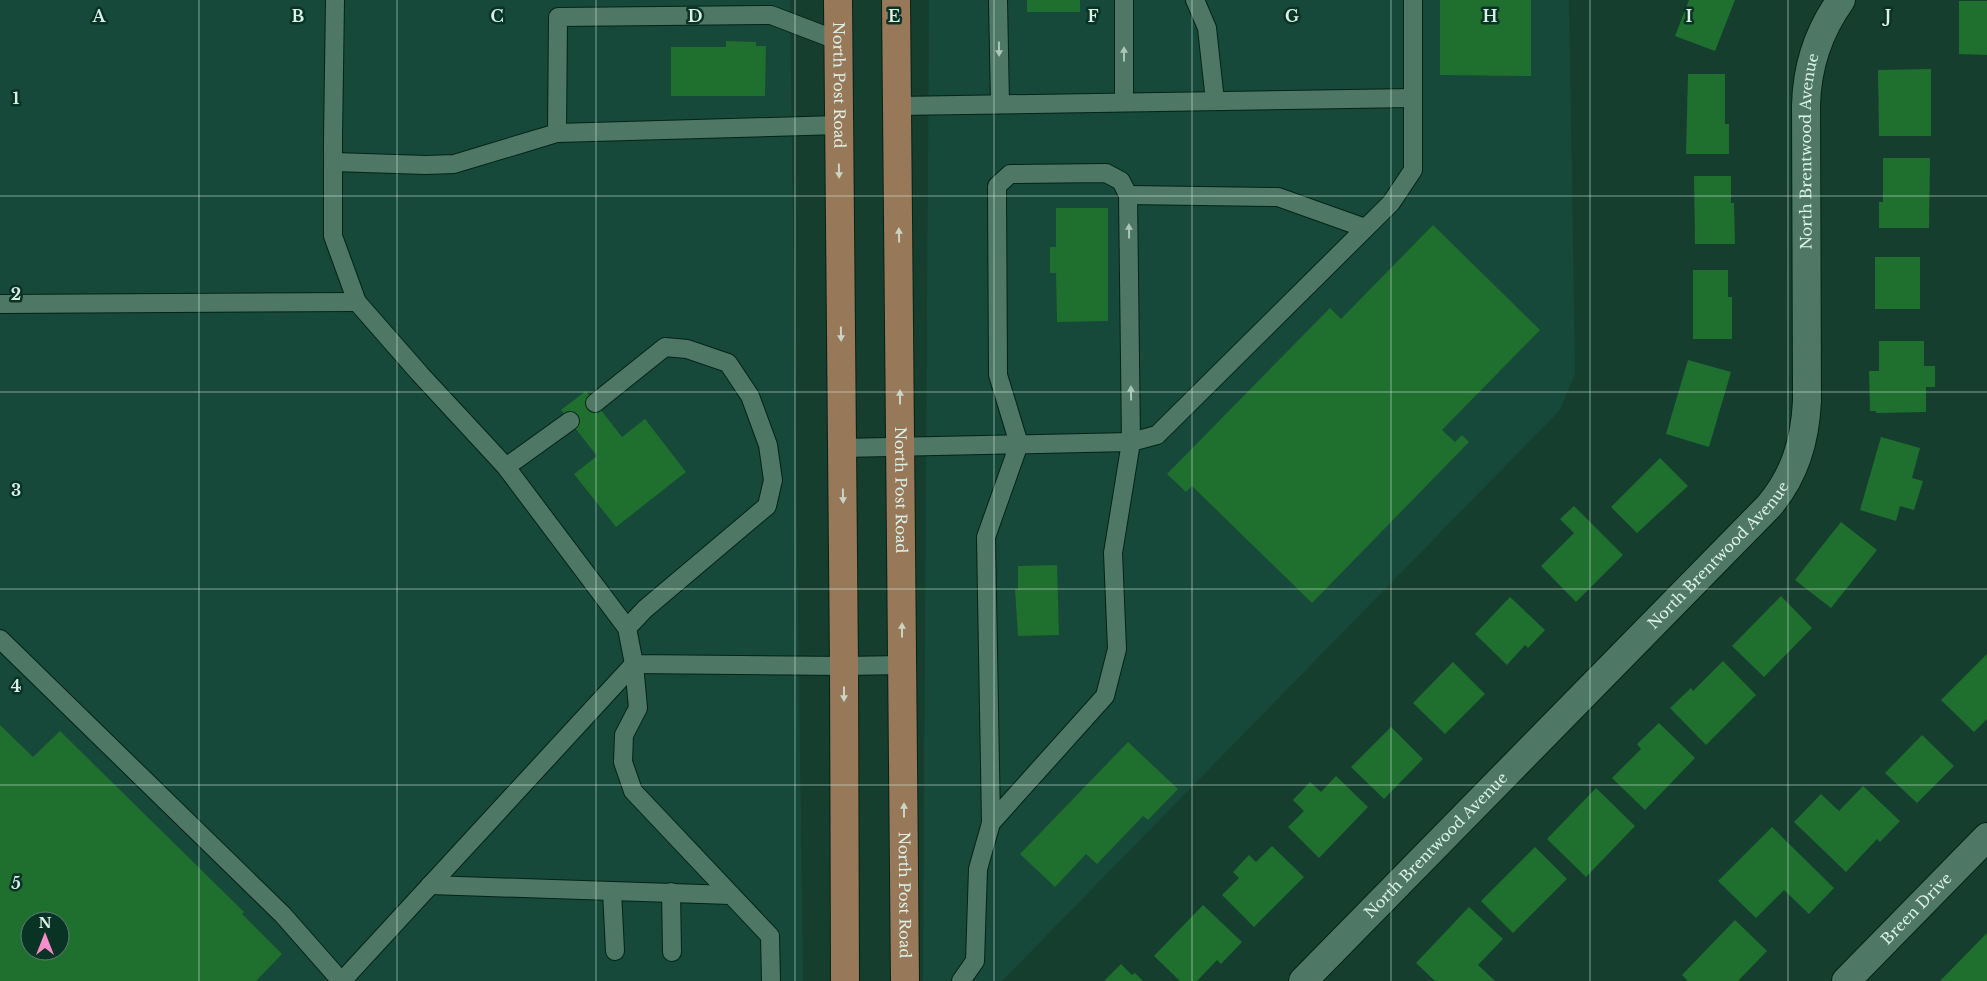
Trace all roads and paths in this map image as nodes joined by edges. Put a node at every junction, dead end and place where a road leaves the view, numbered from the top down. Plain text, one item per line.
1 (336, 0) edge
2 (838, 0) edge
3 (896, 0) edge
4 (998, 0) edge
5 (1124, 0) edge
6 (1195, 0) edge
7 (1413, 0) edge
8 (1841, 0) edge
9 (839, 41) junction
10 (1413, 98) junction
11 (1215, 101) junction
12 (1124, 102) junction
13 (1000, 104) junction
14 (897, 106) junction
15 (839, 125) junction
16 (556, 133) junction
17 (334, 162) junction
18 (1128, 195) junction
19 (1365, 228) junction
20 (357, 302) junction
21 (0, 304) edge
22 (596, 402) dead end
23 (570, 421) dead end
24 (1131, 442) junction
25 (1019, 444) junction
26 (901, 446) junction
27 (842, 448) junction
28 (506, 467) junction
29 (627, 628) junction
30 (0, 639) edge
31 (634, 664) junction
32 (902, 665) junction
33 (844, 666) junction
34 (990, 823) junction
35 (1987, 837) edge
36 (430, 885) junction
37 (612, 891) junction
38 (672, 892) junction
39 (730, 894) junction
40 (615, 951) dead end
41 (672, 952) dead end
42 (342, 981) edge
43 (771, 981) edge
44 (845, 981) edge
45 (905, 981) edge
46 (961, 981) edge
47 (1303, 981) edge
48 (1846, 981) edge

1 - 17 lane
2 - 9 main road, North Post Road
3 - 14 main road, North Post Road
4 -> 13 lane
12 -> 5 lane
6 - 11 lane
7 - 10 lane
8 - 47 street, North Brentwood Avenue
9 - 15 main road, North Post Road
9 - 16 lane
10 - 11 lane
10 - 19 lane
11 - 12 lane
12 - 13 lane
13 - 14 lane
26 -> 14 main road, North Post Road
15 - 16 lane
15 -> 27 main road, North Post Road
16 - 17 lane
17 - 20 lane
18 - 19 lane
24 -> 18 lane
18 - 25 lane
19 - 24 lane
20 - 21 lane
20 - 28 lane
22 - 29 lane
23 - 28 lane
24 - 25 lane
24 - 34 lane
25 - 26 lane
25 - 34 lane
26 - 27 lane
32 -> 26 main road, North Post Road
27 -> 33 main road, North Post Road
28 - 29 lane
29 - 31 lane
30 - 42 lane
31 - 33 lane
31 - 36 lane
31 - 39 lane
32 - 33 lane
45 -> 32 main road, North Post Road
33 -> 44 main road, North Post Road
34 - 46 lane
35 - 48 street, Breen Drive
36 - 37 lane
36 - 42 lane
37 - 38 lane
37 - 40 lane
38 - 39 lane
38 - 41 lane
39 - 43 lane

